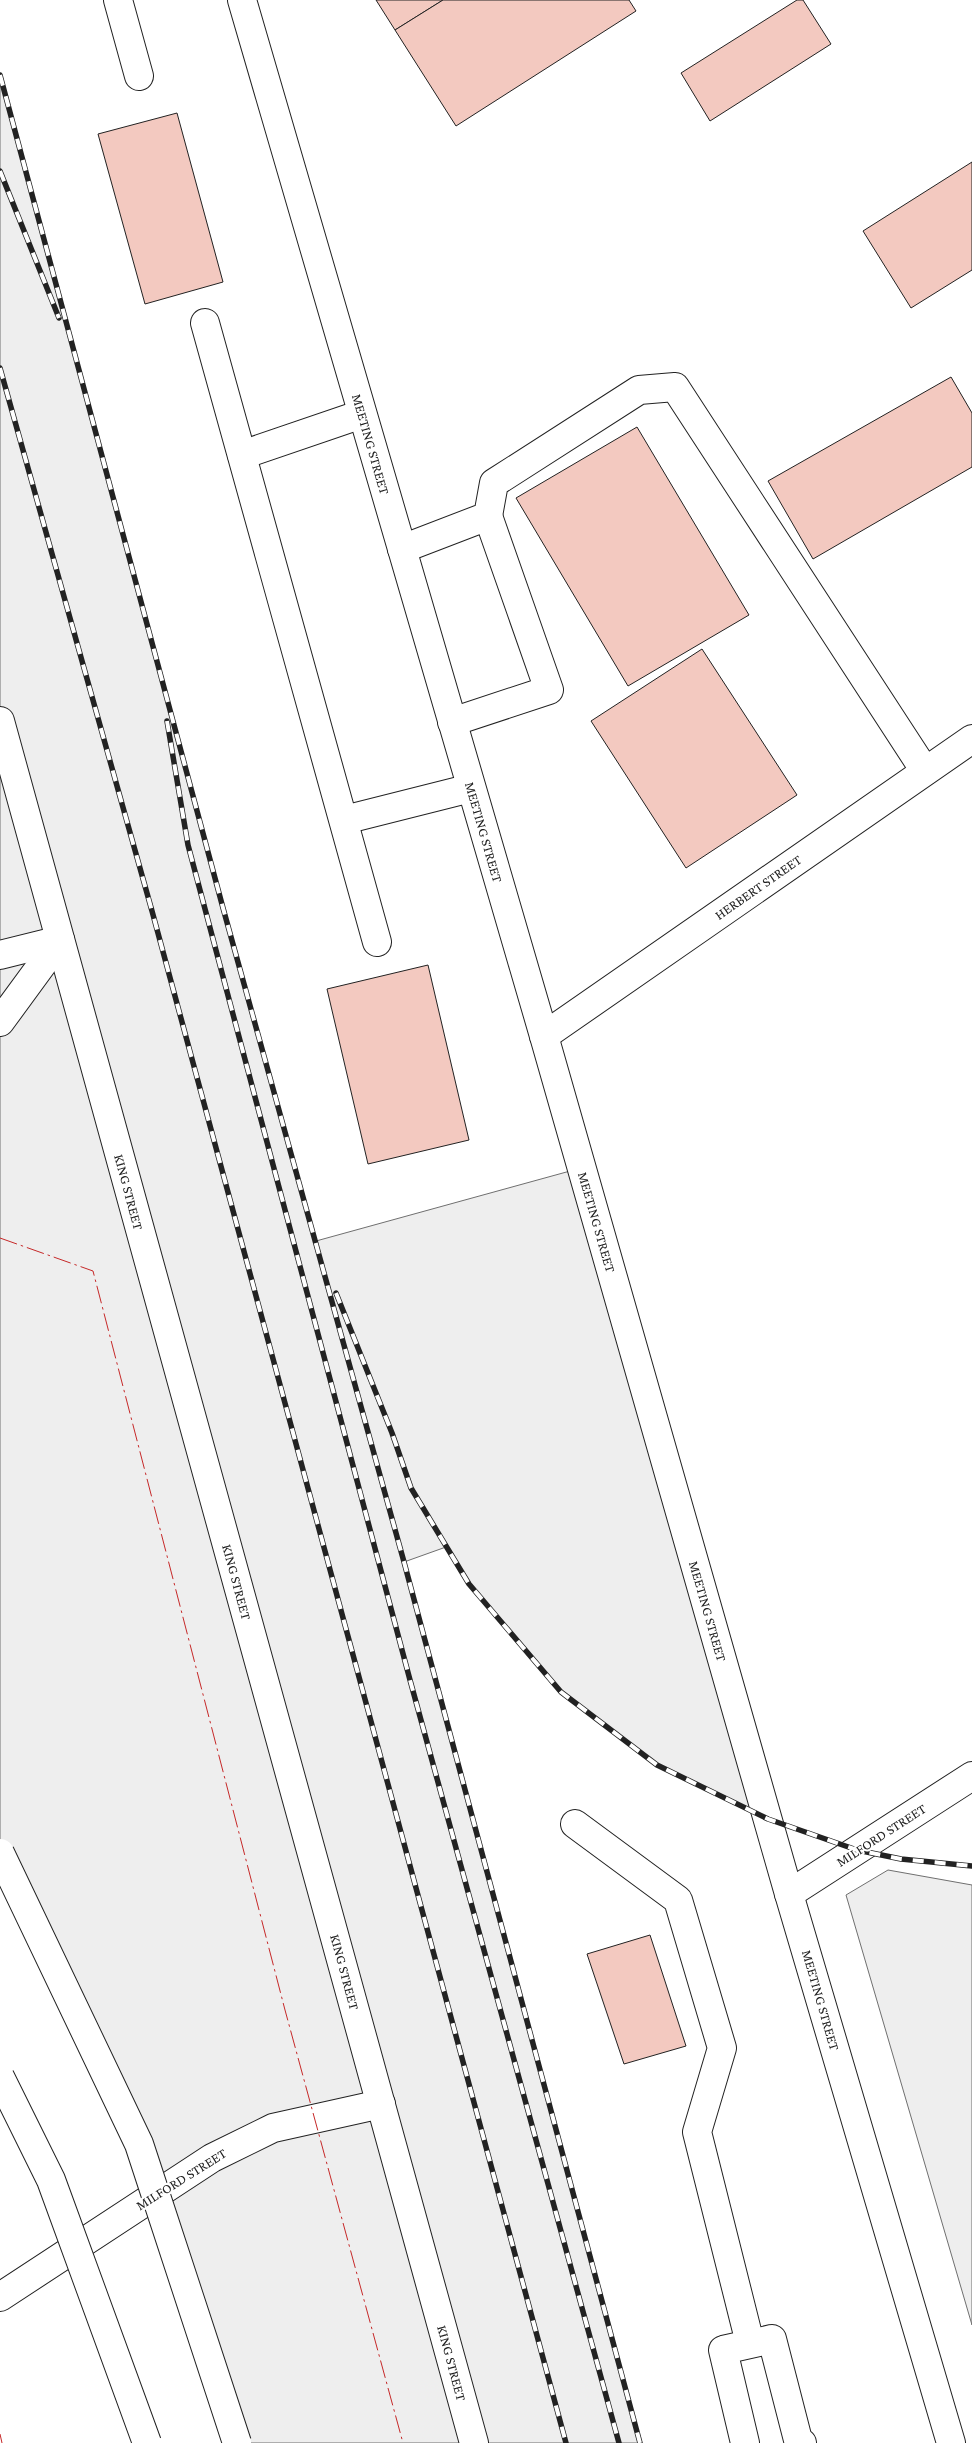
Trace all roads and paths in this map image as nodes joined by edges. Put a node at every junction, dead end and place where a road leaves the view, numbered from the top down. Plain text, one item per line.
1 (118, 0) edge
2 (242, 0) edge
3 (139, 76) dead end
4 (205, 323) dead end
5 (362, 414) junction
6 (242, 455) junction
7 (488, 516) junction
8 (402, 549) junction
9 (0, 721) edge
10 (452, 722) junction
11 (972, 739) edge
12 (925, 771) junction
13 (471, 788) junction
14 (344, 820) junction
15 (60, 940) junction
16 (377, 942) dead end
17 (0, 955) edge
18 (0, 1022) edge
19 (544, 1036) junction
20 (972, 1776) edge
21 (575, 1824) dead end
22 (0, 1853) edge
23 (789, 1894) junction
24 (0, 2077) edge
25 (381, 2104) junction
26 (0, 2297) edge
27 (750, 2343) junction
28 (795, 2442) edge
29 (946, 2442) edge
30 (147, 2443) edge
31 (237, 2443) edge
32 (474, 2443) edge
33 (746, 2443) edge

1 - 3 main road
2 - 5 main road, MEETING STREET
4 - 6 main road
5 - 6 main road
5 - 8 main road, MEETING STREET
6 - 14 main road
7 - 8 main road
7 - 10 main road
7 - 12 main road
8 - 10 main road, MEETING STREET
9 - 15 main road, KING STREET
10 - 13 main road, MEETING STREET
11 - 12 main road, HERBERT STREET
12 - 19 main road, HERBERT STREET
13 - 14 main road
13 - 19 main road, MEETING STREET
14 - 16 main road
15 - 17 main road
15 - 18 main road
15 - 25 main road, KING STREET
19 - 23 main road, MEETING STREET
20 - 23 main road, MILFORD STREET
21 - 27 main road
22 - 31 main road, bridge
23 - 29 main road, MEETING STREET
24 - 30 main road, bridge
25 - 26 main road, MILFORD STREET
25 - 32 main road, KING STREET
27 - 28 main road
27 - 33 main road

